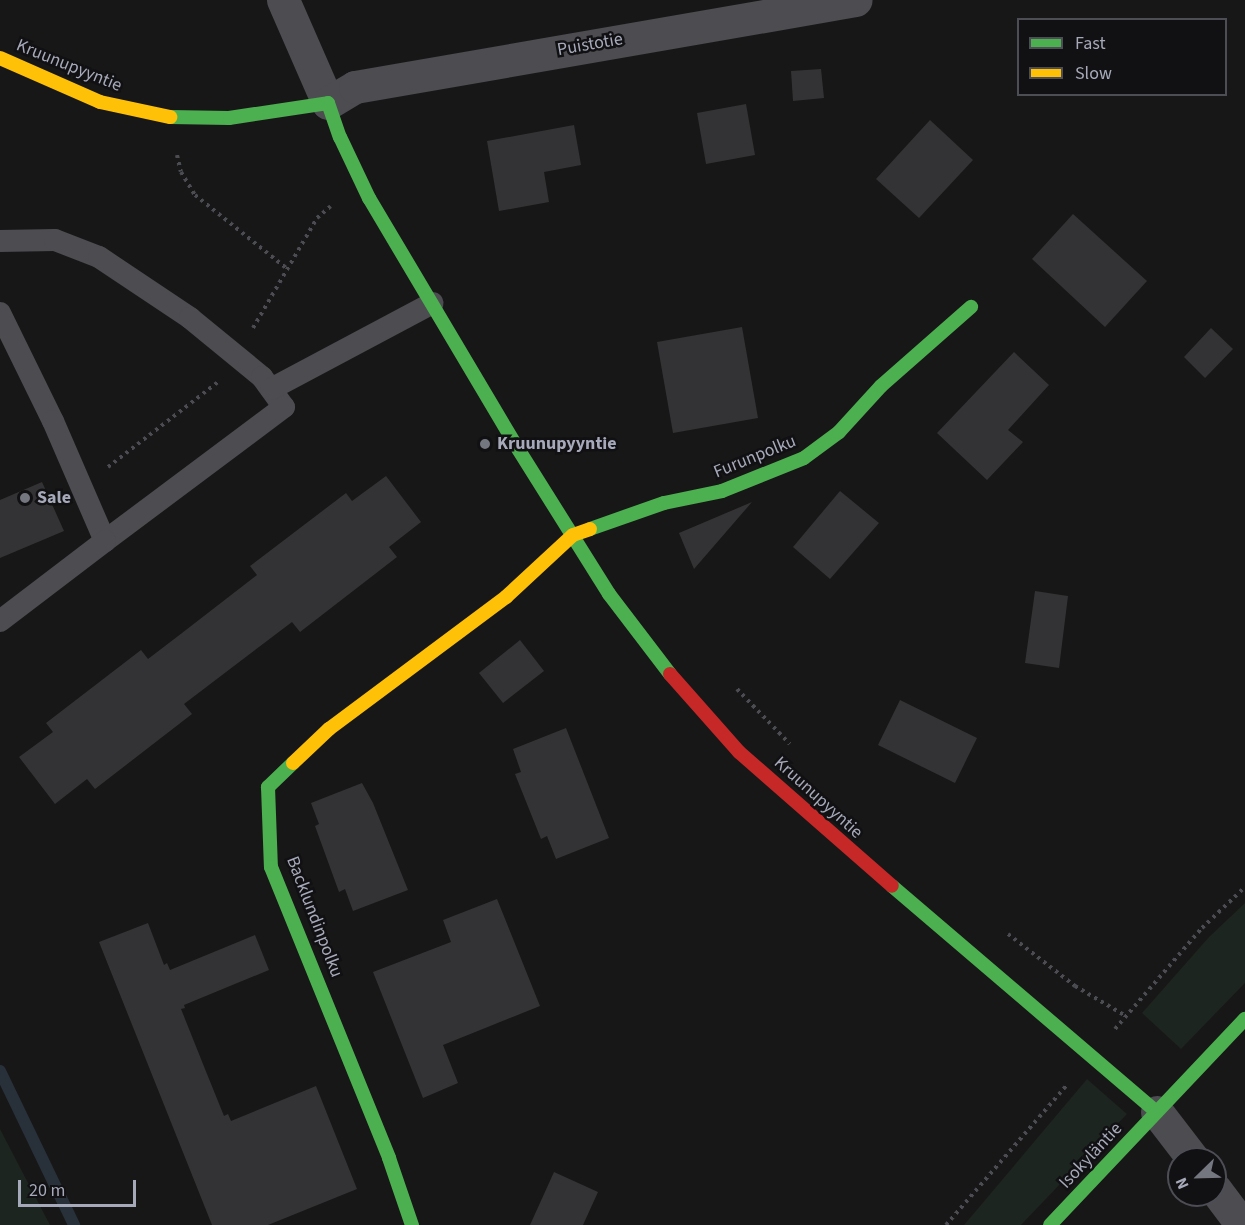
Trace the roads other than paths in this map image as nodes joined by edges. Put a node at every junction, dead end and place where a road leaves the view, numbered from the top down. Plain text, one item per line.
1 (283, 0) edge
2 (856, 0) edge
3 (0, 58) edge
4 (328, 103) junction
5 (0, 241) edge
6 (433, 303) junction
7 (971, 307) dead end
8 (0, 313) edge
9 (271, 389) junction
10 (573, 535) junction
11 (105, 541) junction
12 (0, 621) edge
13 (1245, 1019) edge
14 (1157, 1112) junction
15 (1184, 1147) edge
16 (1227, 1205) edge
17 (412, 1225) edge
18 (1050, 1225) edge
19 (1242, 1225) edge

1 - 4 street
2 - 4 street, Puistotie
3 - 4 street, Kruunupyyntie
4 - 6 street, Kruunupyyntie
5 - 9 lane
6 - 9 lane
6 - 10 street, Kruunupyyntie
7 - 10 street, Furunpolku
8 - 11 lane
9 - 11 lane
10 - 14 street, Kruunupyyntie
10 - 17 street, Backlundinpolku
11 - 12 lane
13 - 14 street
14 - 15 street
14 - 18 street, Isokyläntie
16 - 19 street

